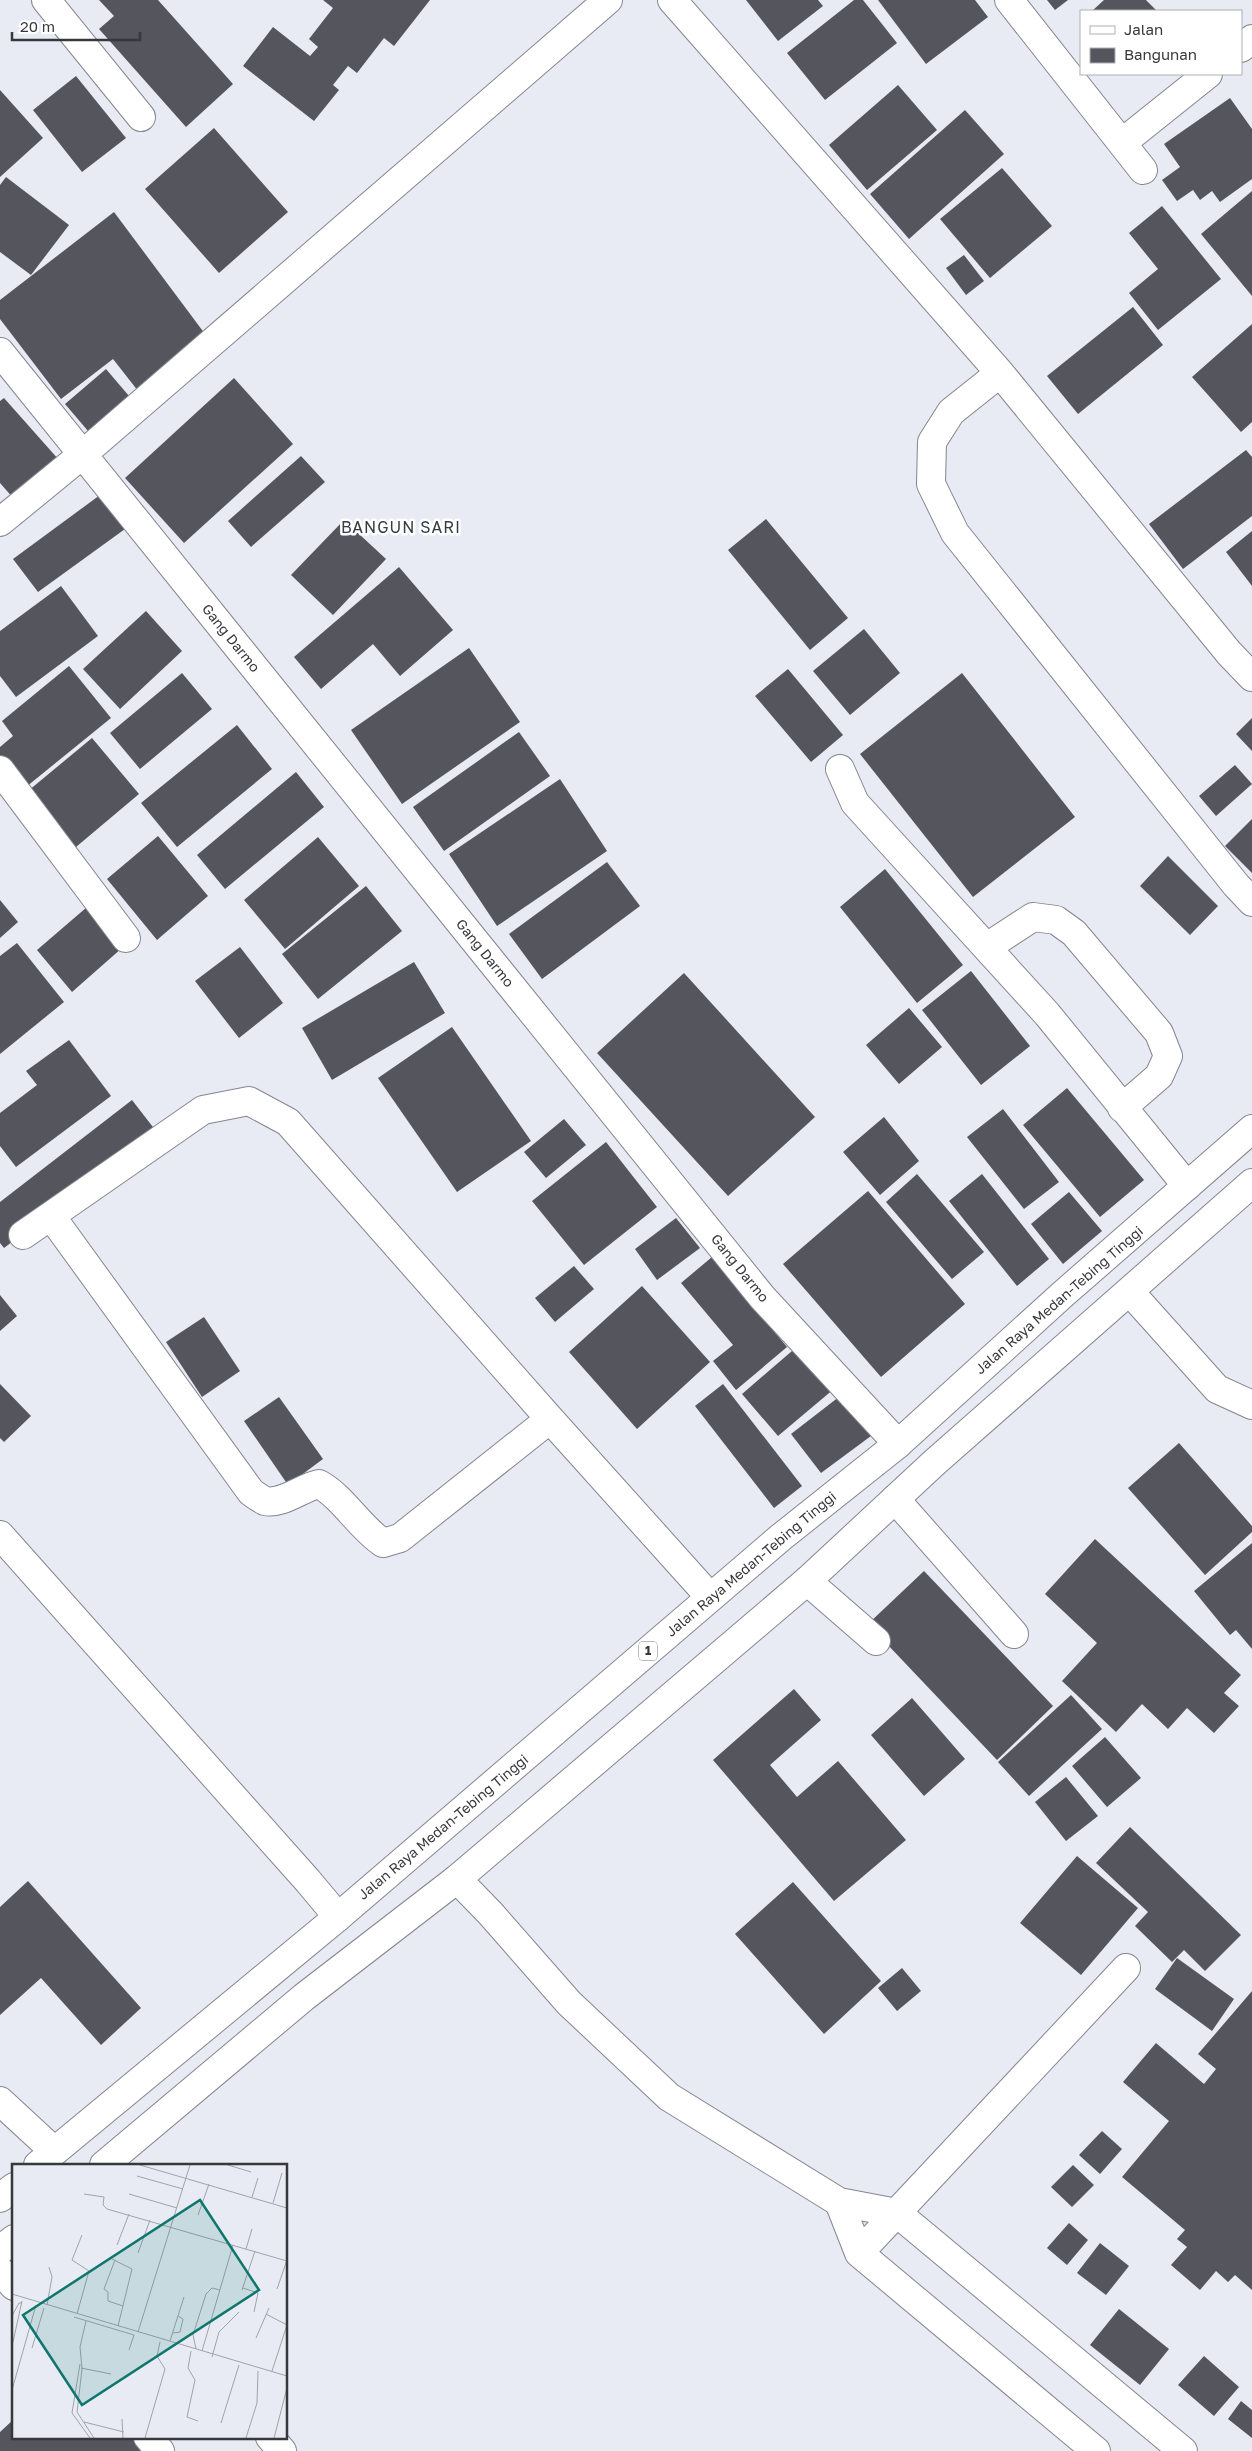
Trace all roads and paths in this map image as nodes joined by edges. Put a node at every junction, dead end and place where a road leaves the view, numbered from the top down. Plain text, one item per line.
1 (46, 0) edge
2 (608, 0) edge
3 (672, 0) edge
4 (1009, 0) edge
5 (1252, 38) edge
6 (1242, 47) edge
7 (1207, 75) edge
8 (141, 118) dead end
9 (1123, 142) junction
10 (1143, 170) dead end
11 (0, 352) edge
12 (1000, 373) junction
13 (83, 454) junction
14 (0, 522) edge
15 (1252, 677) edge
16 (840, 769) dead end
17 (0, 770) edge
18 (1252, 902) edge
19 (126, 938) dead end
20 (987, 948) junction
21 (1122, 1108) junction
22 (1252, 1129) edge
23 (1252, 1183) edge
24 (1187, 1186) junction
25 (52, 1216) junction
26 (23, 1235) dead end
27 (1130, 1292) junction
28 (1252, 1405) edge
29 (550, 1419) junction
30 (898, 1444) junction
31 (895, 1499) junction
32 (0, 1535) edge
33 (807, 1581) junction
34 (710, 1597) junction
35 (1014, 1634) dead end
36 (876, 1641) dead end
37 (457, 1879) junction
38 (338, 1917) junction
39 (1126, 1968) dead end
40 (0, 2101) edge
41 (46, 2157) edge
42 (105, 2164) edge
43 (12, 2189) edge
44 (0, 2198) edge
45 (839, 2202) junction
46 (897, 2213) junction
47 (12, 2241) edge
48 (0, 2250) edge
49 (860, 2252) junction
50 (0, 2271) edge
51 (12, 2284) edge
52 (149, 2438) edge
53 (271, 2438) edge
54 (160, 2451) edge
55 (282, 2451) edge
56 (1096, 2451) edge
57 (1183, 2451) edge

1 - 8 main road
2 - 13 main road
3 - 12 main road
4 - 9 main road
5 - 6 main road
7 - 9 main road
9 - 10 main road
11 - 13 main road, Gang Darmo
12 - 15 main road
12 - 18 main road
13 - 14 main road
13 - 30 main road, Gang Darmo
16 - 20 main road
17 - 19 main road
20 - 21 main road
20 - 21 main road
21 - 24 main road
22 - 24 main road, Jalan Raya Medan-Tebing Tinggi / 1
23 - 27 main road
24 - 30 main road, Jalan Raya Medan-Tebing Tinggi / 1
25 - 26 main road
25 - 29 main road
25 - 29 main road
27 - 28 main road
27 - 31 main road
29 - 34 main road
30 - 34 main road, Jalan Raya Medan-Tebing Tinggi / 1
31 - 33 main road
31 - 35 main road
32 - 38 main road
33 - 36 main road
33 - 37 main road
34 - 38 main road, Jalan Raya Medan-Tebing Tinggi / 1
37 - 42 main road
37 - 45 main road
38 - 41 main road, Jalan Raya Medan-Tebing Tinggi / 1
39 - 46 main road
40 - 41 main road
43 - 44 main road
45 - 46 main road
45 - 49 main road
46 - 49 main road
46 - 57 main road
47 - 48 main road
49 - 56 main road
50 - 51 main road
52 - 54 main road
53 - 55 main road

